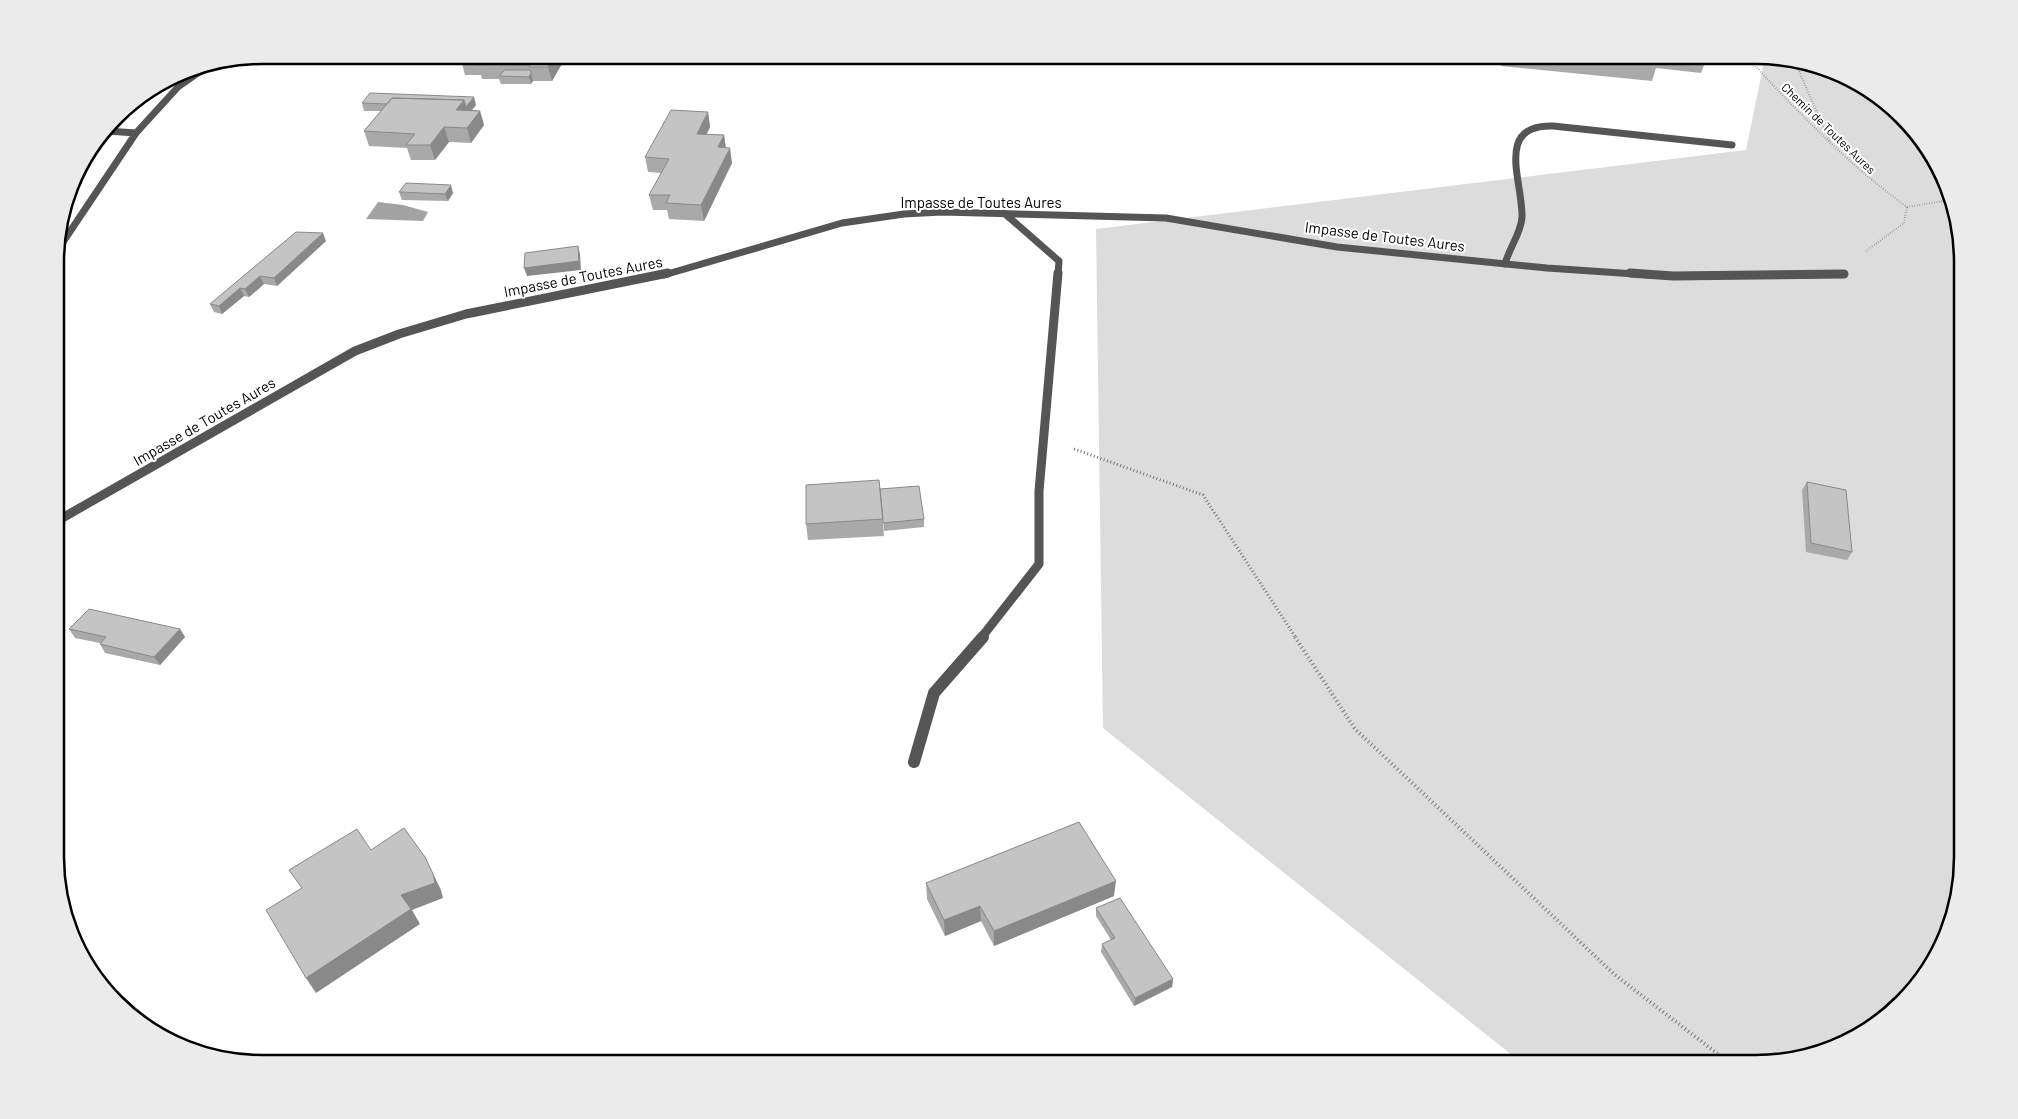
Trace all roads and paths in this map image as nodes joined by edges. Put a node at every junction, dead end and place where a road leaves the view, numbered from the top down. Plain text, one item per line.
1 (1752, 64) edge
2 (1798, 69) edge
3 (194, 75) edge
4 (113, 131) edge
5 (136, 133) junction
6 (1830, 143) junction
7 (1732, 145) dead end
8 (1945, 201) edge
9 (1907, 207) junction
10 (1004, 213) junction
11 (65, 239) edge
12 (1505, 264) junction
13 (1844, 274) joint
14 (1043, 438) junction
15 (64, 517) edge
16 (914, 762) dead end
17 (1719, 1055) edge

1 - 6 path, Chemin de Toutes Aures
2 - 6 path
3 - 5 street
4 - 5 street
5 - 11 street
6 - 9 path, Chemin de Toutes Aures
7 - 12 street
8 - 9 path
9 - 13 path
10 - 12 street, Impasse de Toutes Aures
10 - 14 street
10 - 15 street, Impasse de Toutes Aures
12 - 13 street, Impasse de Toutes Aures
14 - 16 street
14 - 17 path

